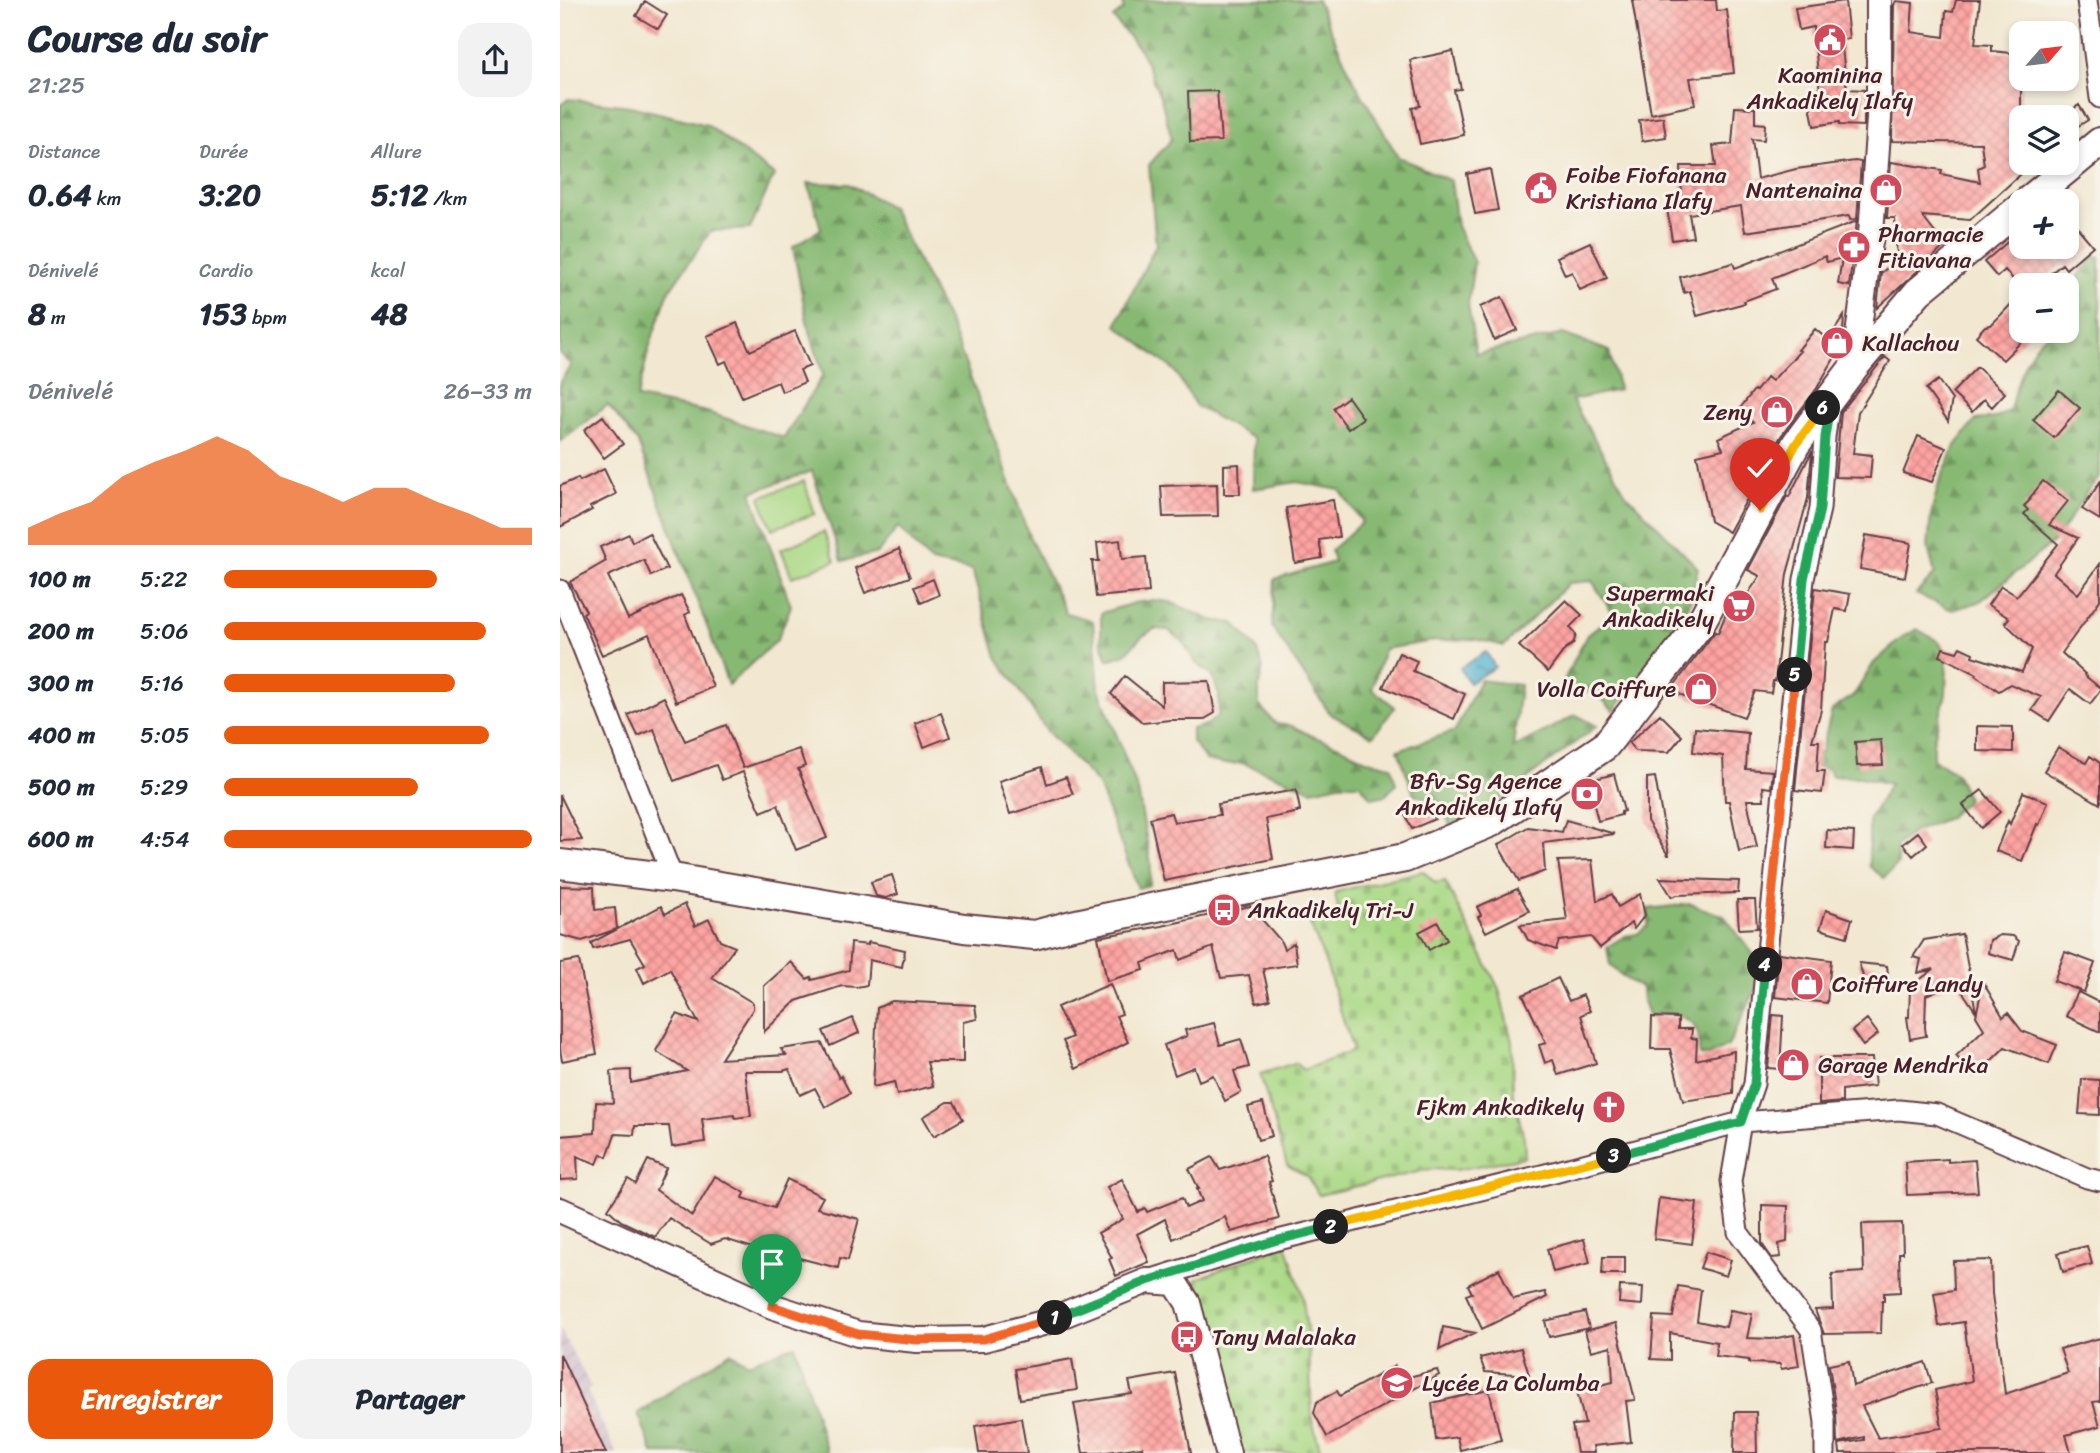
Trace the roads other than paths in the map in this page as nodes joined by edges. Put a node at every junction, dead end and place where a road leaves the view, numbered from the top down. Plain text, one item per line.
1 (1879, 0) edge
2 (2087, 0) edge
3 (2100, 97) edge
4 (2100, 142) edge
5 (2043, 189) edge
6 (2009, 216) edge
7 (1854, 367) junction
8 (1831, 399) junction
9 (560, 590) edge
10 (560, 864) edge
11 (673, 878) junction
12 (1741, 1122) junction
13 (2100, 1181) edge
14 (560, 1210) edge
15 (1147, 1281) junction
16 (1228, 1453) edge
17 (1825, 1453) edge

1 - 7 street
2 - 3 street
4 - 5 main road
6 - 7 main road
7 - 8 main road
8 - 11 main road
8 - 12 street
9 - 11 street
10 - 11 main road
12 - 13 street
12 - 15 street
12 - 17 street
14 - 15 street
15 - 16 street

